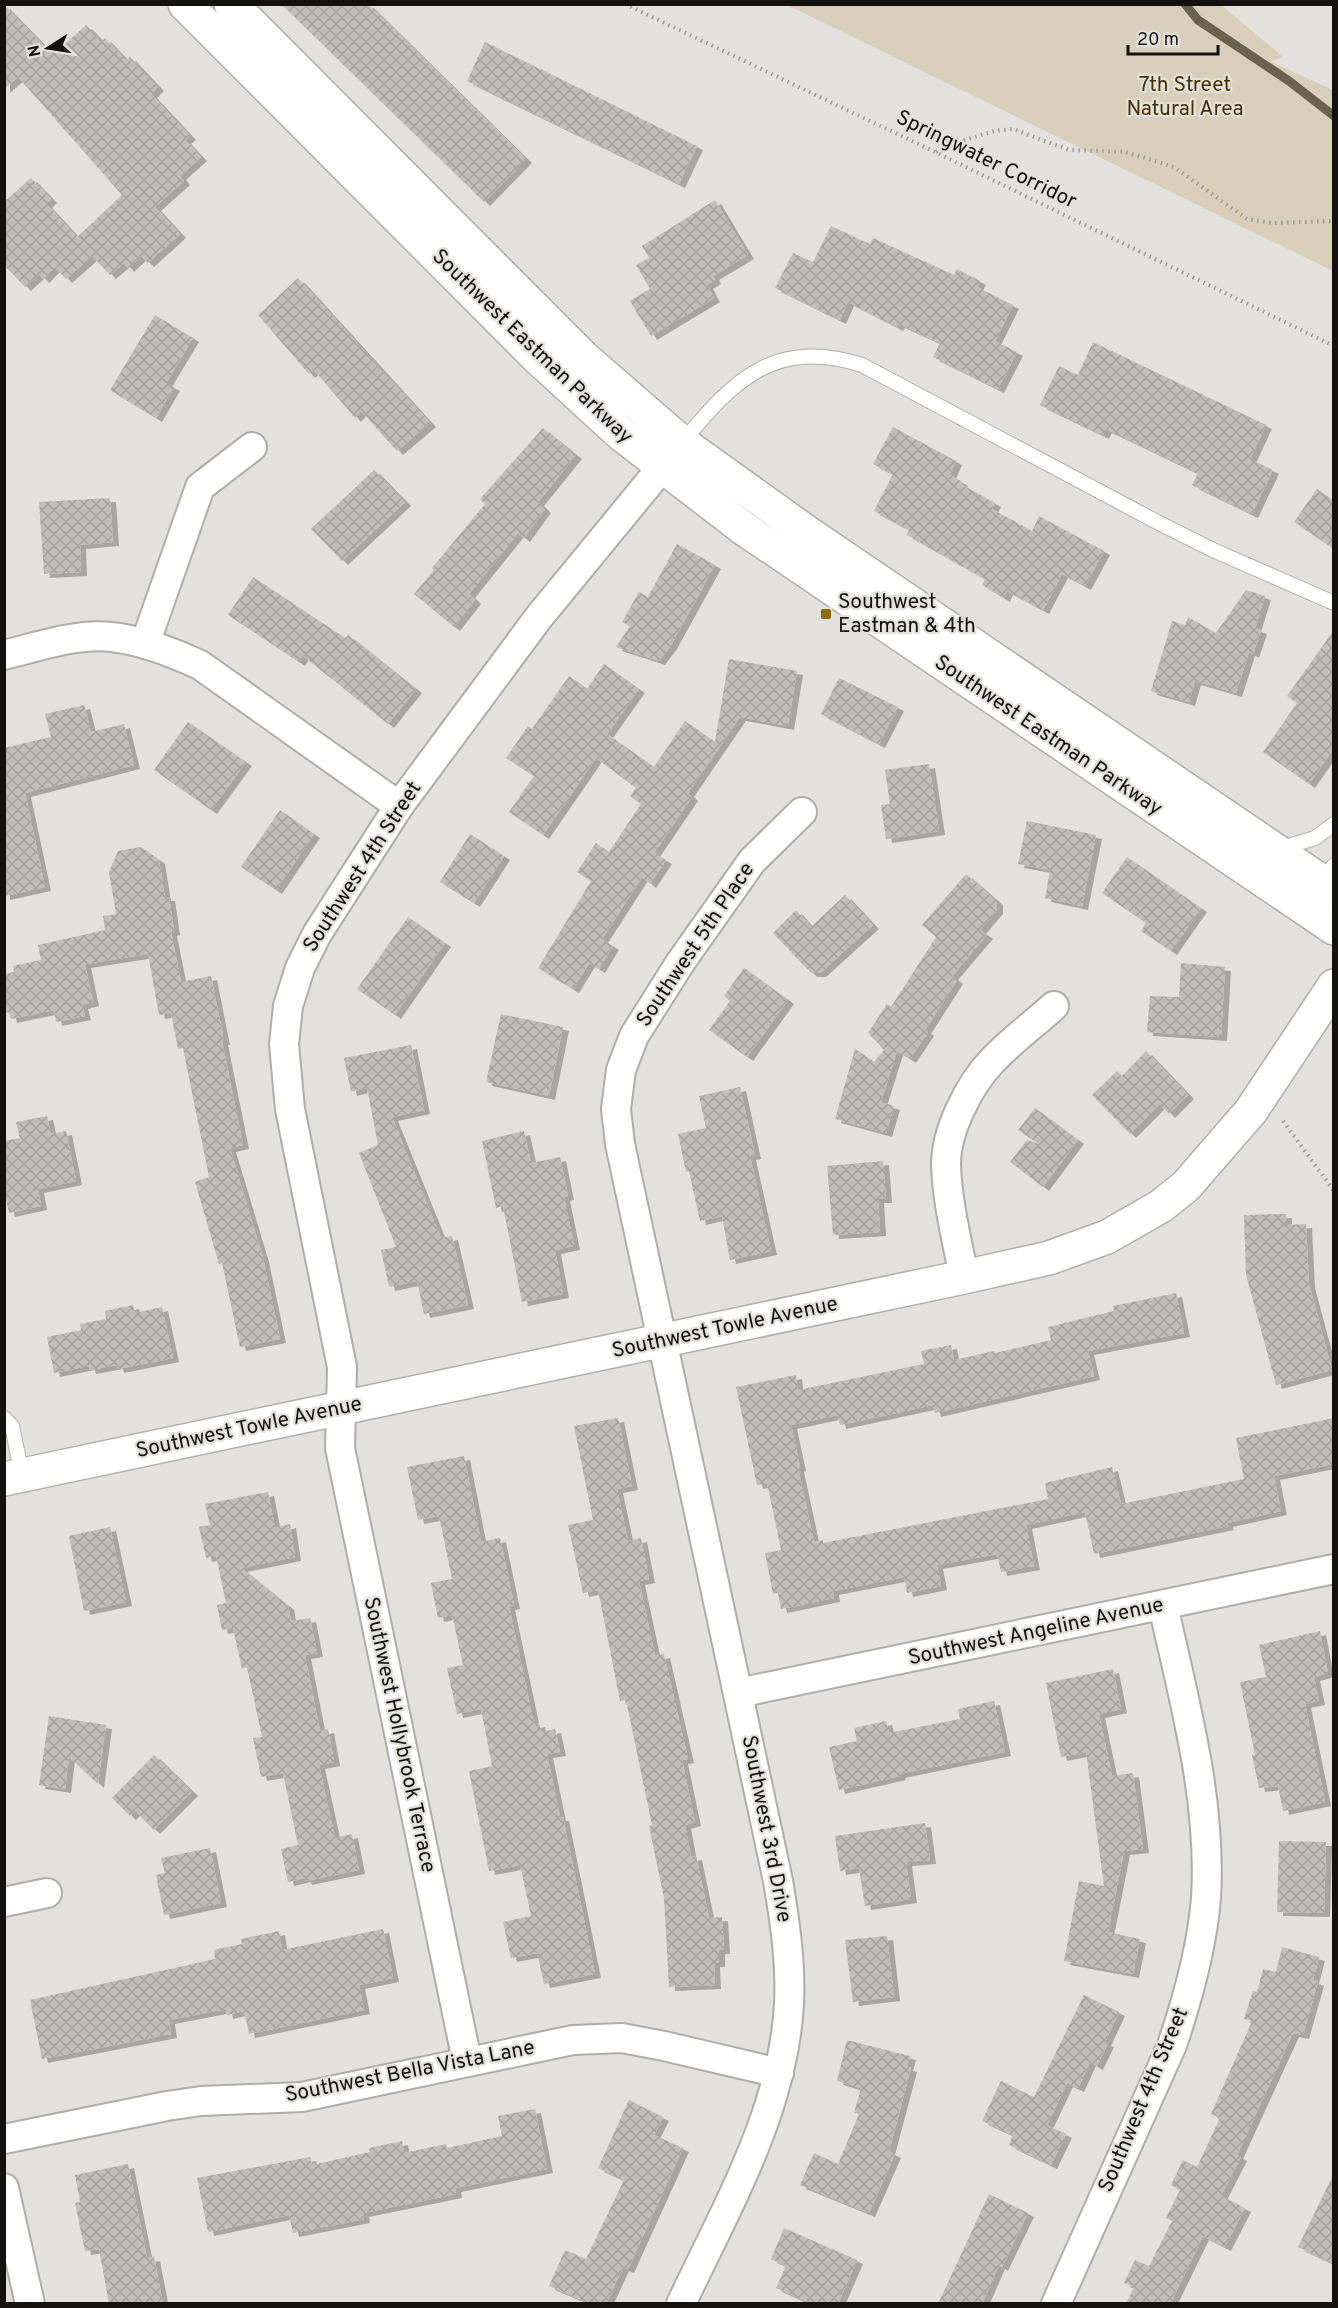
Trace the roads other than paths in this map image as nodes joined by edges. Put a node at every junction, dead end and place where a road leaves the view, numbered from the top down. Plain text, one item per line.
1 (185, 4) edge
2 (231, 4) edge
3 (252, 447) dead end
4 (673, 455) junction
5 (1334, 603) edge
6 (145, 644) junction
7 (4, 655) edge
8 (399, 806) junction
9 (802, 812) dead end
10 (1334, 824) edge
11 (1181, 826) junction
12 (1274, 851) junction
13 (1330, 879) edge
14 (1334, 928) edge
15 (1334, 986) edge
16 (1054, 1006) dead end
17 (964, 1278) junction
18 (661, 1341) junction
19 (341, 1409) junction
20 (4, 1418) edge
21 (13, 1477) edge
22 (1334, 1569) edge
23 (1163, 1605) junction
24 (738, 1694) junction
25 (48, 1893) dead end
26 (4, 1902) edge
27 (467, 2061) junction
28 (779, 2073) junction
29 (4, 2139) edge
30 (4, 2188) edge
31 (30, 2304) edge
32 (681, 2304) edge
33 (1056, 2304) edge

1 - 4 main road, Southwest Eastman Parkway
2 - 4 main road, Southwest Eastman Parkway
3 - 6 street
4 - 5 lane
4 - 8 street, Southwest 4th Street
4 - 11 main road, Southwest Eastman Parkway
4 - 12 main road, Southwest Eastman Parkway
6 - 7 street
6 - 8 street
8 - 19 street, Southwest 4th Street
9 - 18 street, Southwest 5th Place
10 - 12 lane
11 - 13 main road
11 - 14 main road, Southwest Eastman Parkway
12 - 13 main road, Southwest Eastman Parkway
15 - 17 main road, Southwest Towle Avenue
16 - 17 street
17 - 18 main road, Southwest Towle Avenue
18 - 19 main road, Southwest Towle Avenue
18 - 24 street, Southwest 3rd Drive
19 - 21 main road, Southwest Towle Avenue
19 - 27 street, Southwest Hollybrook Terrace
20 - 21 lane
22 - 23 street, Southwest Angeline Avenue
23 - 24 street, Southwest Angeline Avenue
23 - 33 street, Southwest 4th Street
24 - 28 street, Southwest 3rd Drive
25 - 26 street
27 - 28 street, Southwest Bella Vista Lane
27 - 29 street, Southwest Bella Vista Lane
28 - 32 street, Southwest 3rd Drive
30 - 31 street

